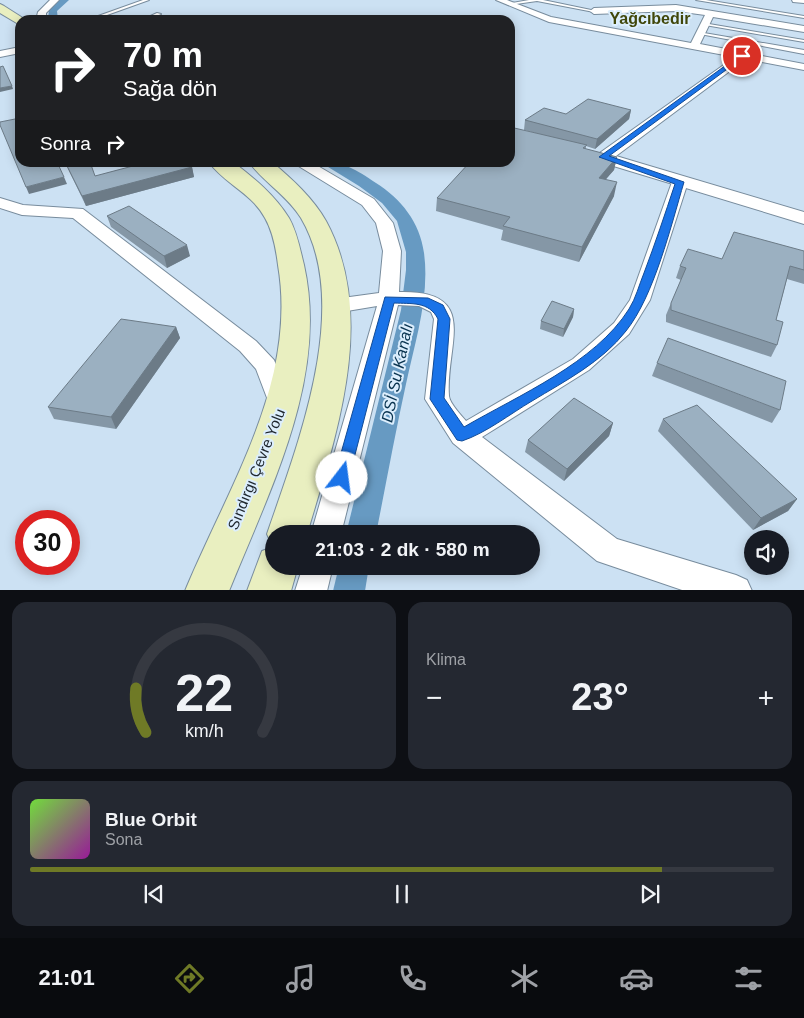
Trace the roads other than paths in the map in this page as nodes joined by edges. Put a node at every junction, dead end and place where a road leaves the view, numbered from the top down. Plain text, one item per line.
1 (55, 0) edge
2 (147, 0) edge
3 (537, 0) edge
4 (604, 0) edge
5 (698, 0) edge
6 (796, 0) edge
7 (804, 1) edge
8 (504, 2) edge
9 (678, 4) edge
10 (0, 8) edge
11 (594, 12) junction
12 (710, 14) junction
13 (42, 15) edge
14 (104, 15) edge
15 (804, 17) edge
16 (0, 24) edge
17 (15, 25) edge
18 (581, 25) junction
19 (15, 27) edge
20 (702, 28) junction
21 (804, 29) edge
22 (804, 41) edge
23 (694, 47) junction
24 (15, 51) edge
25 (804, 52) edge
26 (0, 54) edge
27 (742, 56) junction
28 (804, 67) edge
29 (586, 152) edge
30 (603, 157) junction
31 (226, 167) edge
32 (265, 167) edge
33 (308, 167) edge
34 (680, 182) junction
35 (0, 203) edge
36 (804, 218) edge
37 (393, 300) junction
38 (335, 306) junction
39 (282, 405) junction
40 (462, 436) junction
41 (290, 525) edge
42 (329, 525) edge
43 (274, 575) edge
44 (315, 575) edge
45 (207, 590) edge
46 (269, 590) edge
47 (311, 590) edge
48 (736, 590) edge

1 - 13 street
2 - 14 lane
3 - 8 lane
3 - 11 lane
4 - 11 street
5 - 15 lane
6 - 7 street
8 - 18 street
9 - 11 street
9 - 12 street
10 - 17 main road
11 - 18 street
12 - 20 street
12 - 21 street
16 - 19 main road
18 - 23 street
20 - 22 lane
20 - 23 street
20 - 25 lane
23 - 27 street
24 - 26 street
27 - 28 street
27 - 30 street
29 - 30 street
30 - 34 street
31 - 39 main road, Sındırgı Çevre Yolu
32 - 38 main road
33 - 37 street
34 - 36 street
34 - 40 street
35 - 39 street
37 - 38 street
37 - 40 street
37 - 42 street
38 - 41 main road
39 - 45 main road, Sındırgı Çevre Yolu
40 - 48 street
43 - 46 main road
44 - 47 street

